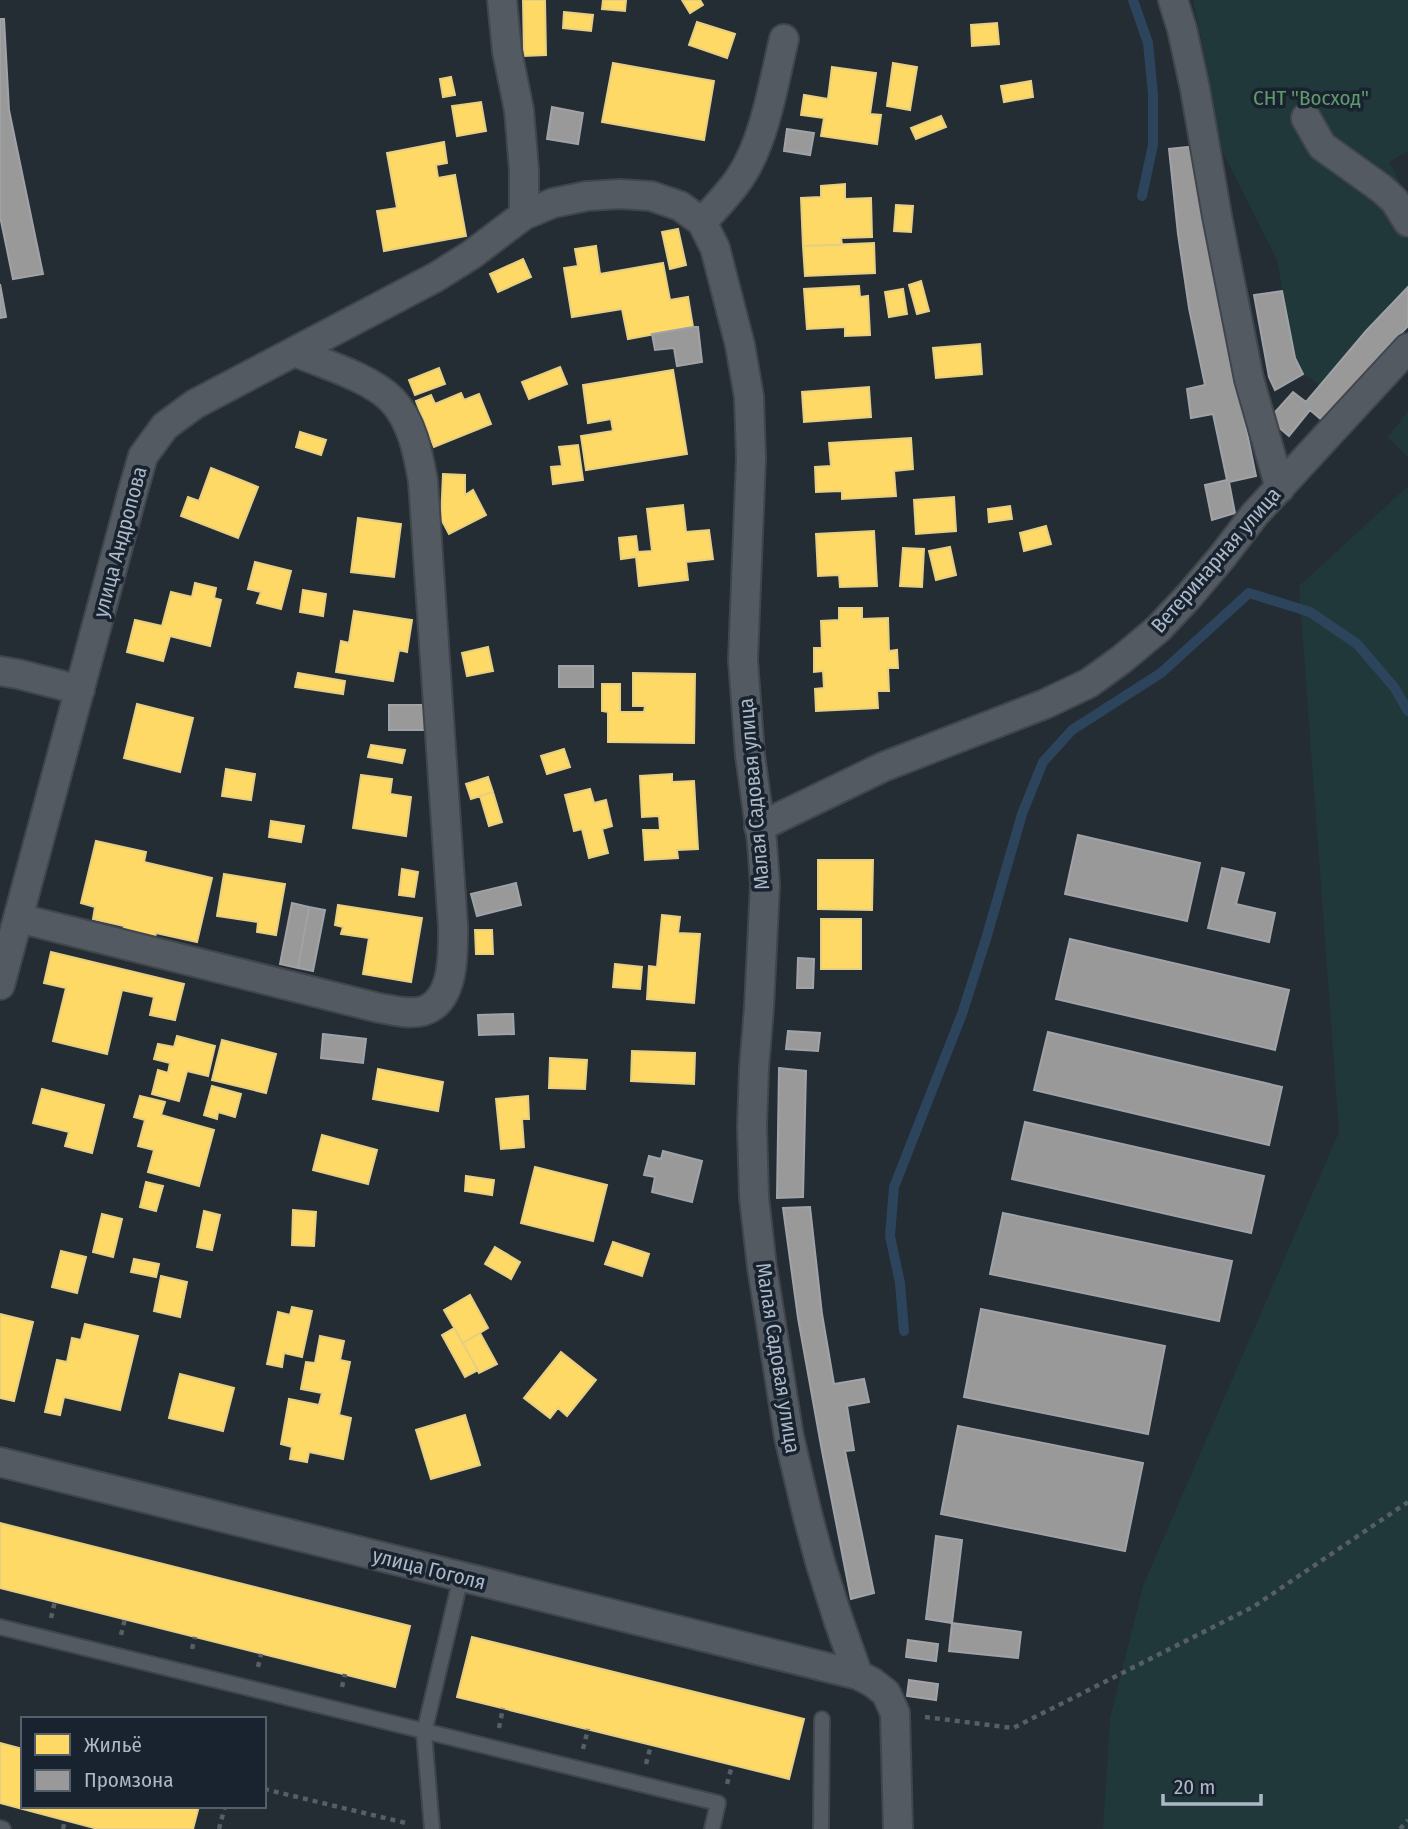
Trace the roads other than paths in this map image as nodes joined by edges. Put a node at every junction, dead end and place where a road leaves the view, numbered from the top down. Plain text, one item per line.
1 (502, 0) edge
2 (1173, 0) edge
3 (784, 39) dead end
4 (1306, 118) dead end
5 (524, 215) junction
6 (702, 222) junction
7 (1408, 222) edge
8 (1408, 348) edge
9 (295, 352) junction
10 (1280, 488) junction
11 (0, 671) edge
12 (80, 690) junction
13 (759, 827) junction
14 (18, 918) junction
15 (0, 985) edge
16 (0, 1462) edge
17 (461, 1577) junction
18 (0, 1627) edge
19 (858, 1675) junction
20 (821, 1719) dead end
21 (424, 1732) junction
22 (425, 1827) edge
23 (712, 1829) edge
24 (821, 1829) edge
25 (898, 1829) edge

1 - 5 street
2 - 10 street
3 - 6 street
4 - 7 street
5 - 6 street
5 - 9 street, улица Андропова
6 - 13 street, Малая Садовая улица
8 - 10 street, Ветеринарная улица
9 - 12 street, улица Андропова
9 - 14 street
10 - 13 street, Ветеринарная улица
11 - 12 street
12 - 14 street, улица Андропова
13 - 19 street, Малая Садовая улица
14 - 15 street, улица Андропова
16 - 17 street, улица Гоголя
17 - 19 street, улица Гоголя
17 - 21 lane
18 - 21 lane
19 - 25 street
20 - 24 lane
21 - 22 lane
21 - 23 lane

